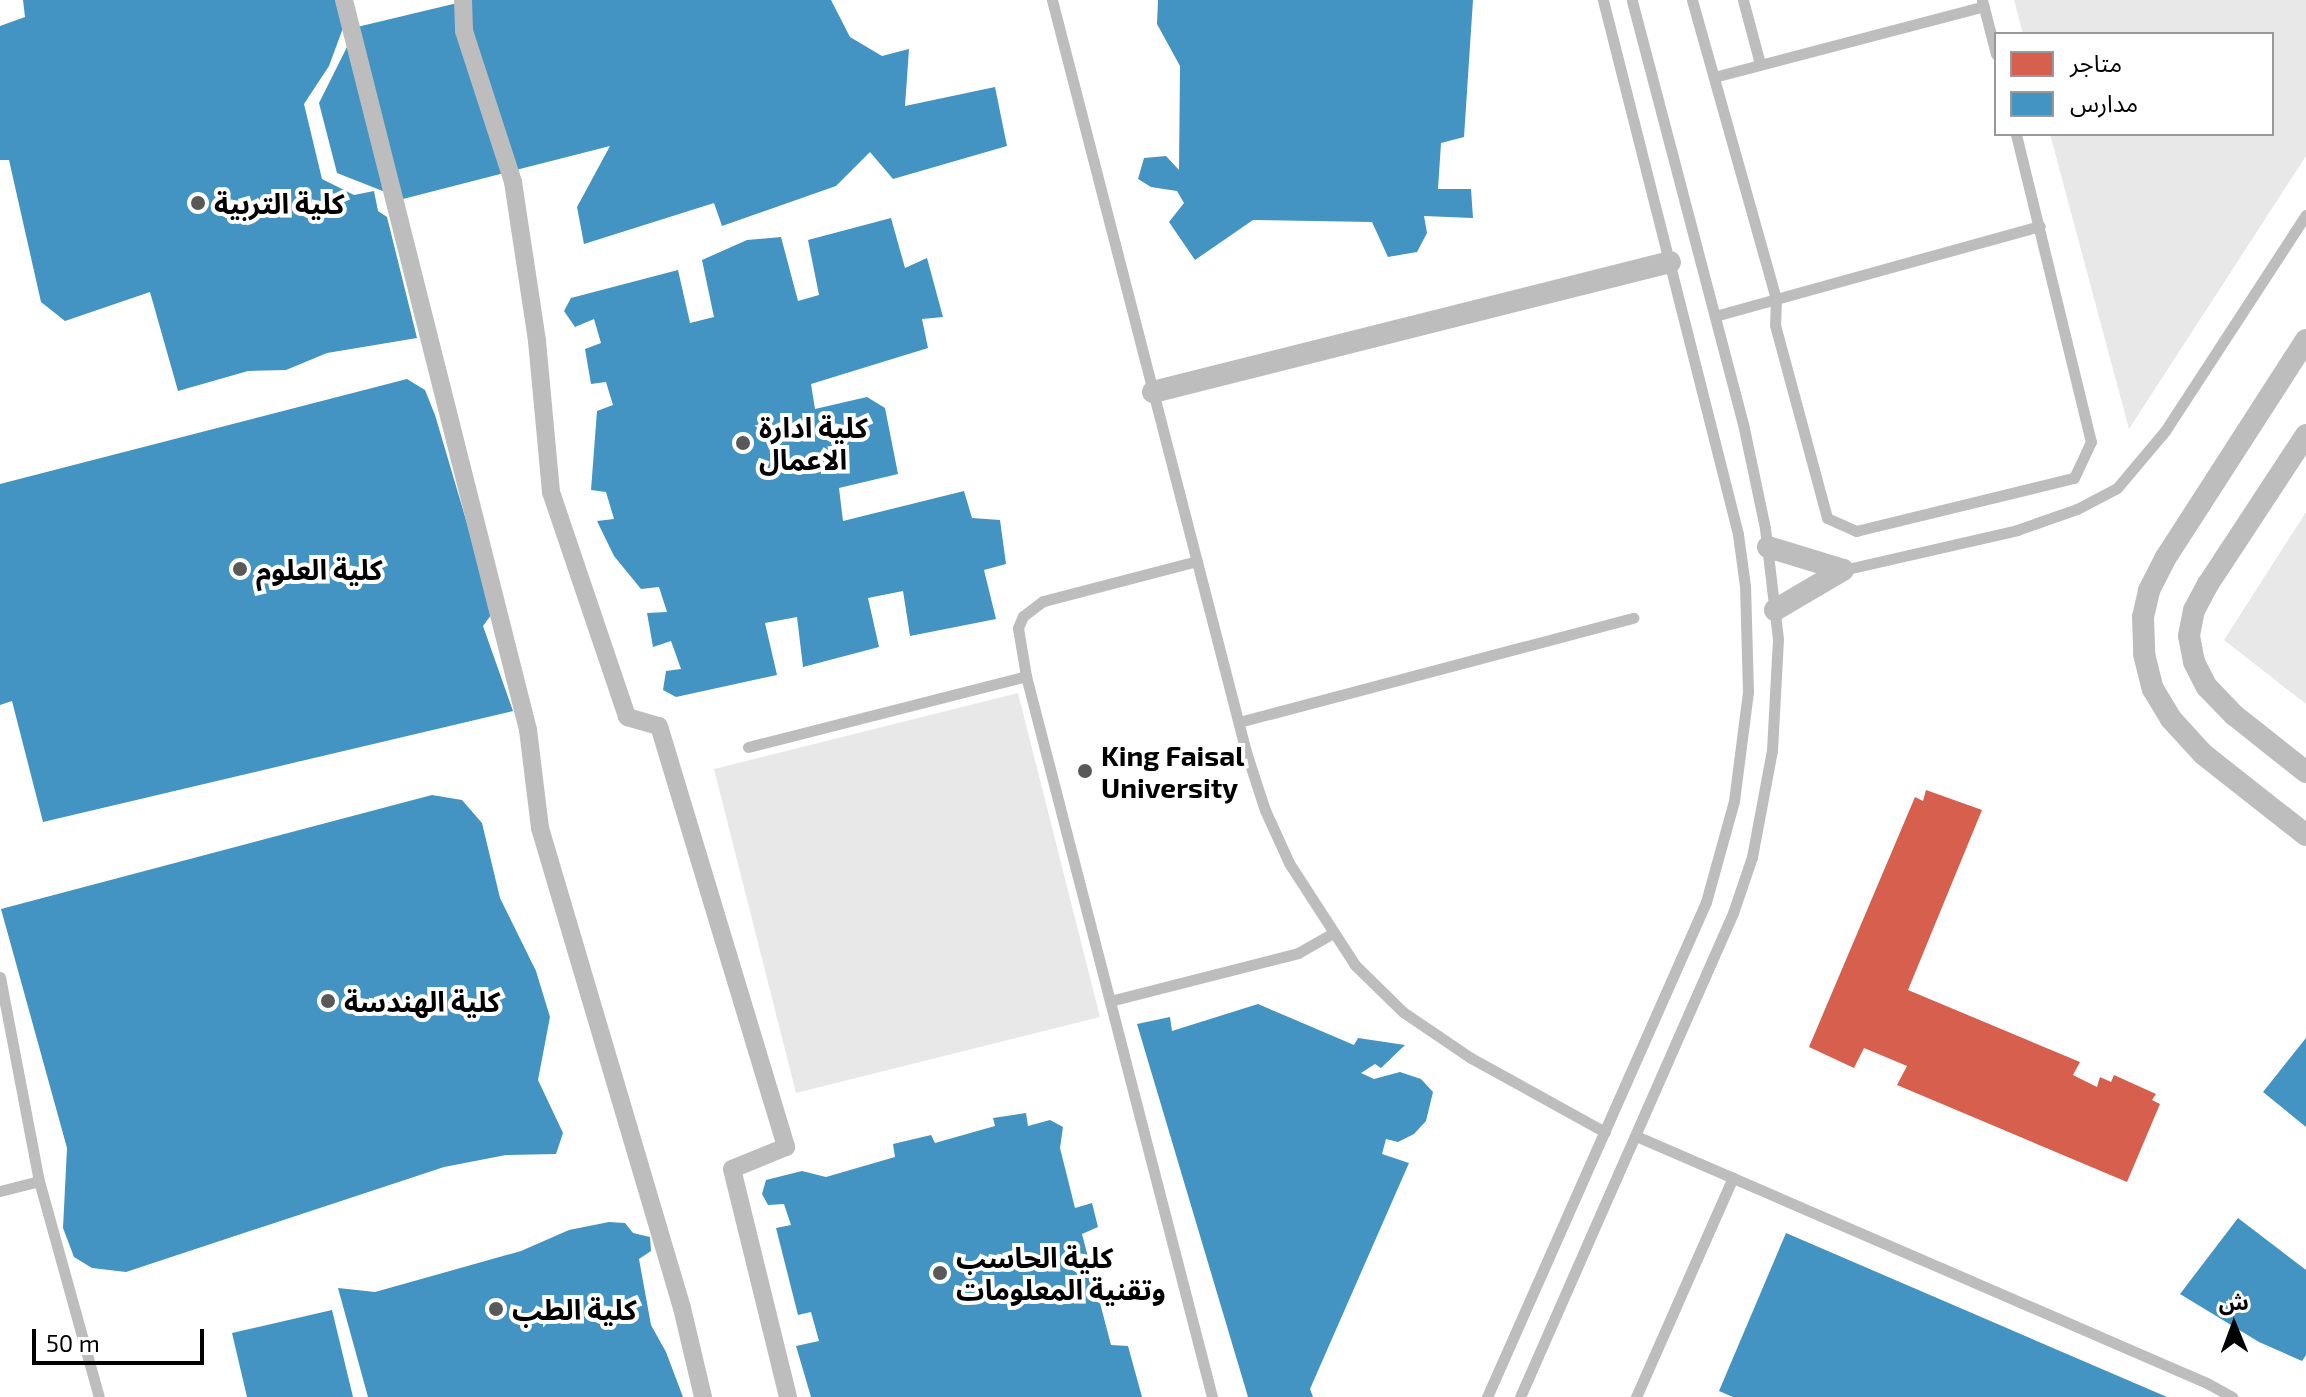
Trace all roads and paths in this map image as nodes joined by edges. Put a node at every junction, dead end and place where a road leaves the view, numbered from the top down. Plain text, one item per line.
1 (344, 0) edge
2 (463, 0) edge
3 (1052, 0) edge
4 (1603, 0) edge
5 (1632, 0) edge
6 (1692, 0) edge
7 (1743, 0) edge
8 (1983, 3) edge
9 (1994, 46) edge
10 (1760, 64) junction
11 (1714, 77) junction
12 (2017, 136) edge
13 (2306, 215) edge
14 (2040, 226) junction
15 (1670, 262) junction
16 (1776, 299) junction
17 (1715, 316) junction
18 (2306, 340) edge
19 (1153, 392) junction
20 (2306, 435) edge
21 (1768, 547) junction
22 (1197, 561) junction
23 (1843, 570) junction
24 (1775, 610) junction
25 (1634, 618) dead end
26 (1026, 676) junction
27 (1239, 722) junction
28 (748, 747) dead end
29 (2306, 772) edge
30 (2306, 835) edge
31 (1333, 933) junction
32 (0, 977) edge
33 (1110, 1001) junction
34 (1605, 1132) junction
35 (1636, 1136) junction
36 (1733, 1177) junction
37 (39, 1181) junction
38 (0, 1191) edge
39 (99, 1397) edge
40 (703, 1397) edge
41 (788, 1397) edge
42 (1212, 1397) edge
43 (1487, 1397) edge
44 (1520, 1397) edge
45 (1636, 1397) edge
46 (2232, 1397) edge

1 - 40 street
2 - 41 street
3 - 19 lane
4 - 15 lane
5 - 17 lane
6 - 11 lane
7 - 10 lane
8 - 9 lane
8 - 10 lane
10 - 11 lane
11 - 16 lane
12 - 14 lane
13 - 23 lane
14 - 16 lane
14 - 16 lane
15 - 19 street
15 - 34 lane
16 - 17 lane
17 - 21 lane
18 - 30 street
19 - 22 lane
20 - 29 street
21 - 23 street
21 - 24 lane
22 - 26 lane
22 - 27 lane
23 - 24 street
24 - 35 lane
25 - 27 lane
26 - 28 lane
26 - 33 lane
27 - 31 lane
31 - 33 lane
31 - 34 lane
32 - 37 lane
33 - 42 lane
34 - 43 lane
35 - 36 lane
35 - 44 lane
36 - 45 lane
36 - 46 lane
37 - 38 lane
37 - 39 lane

